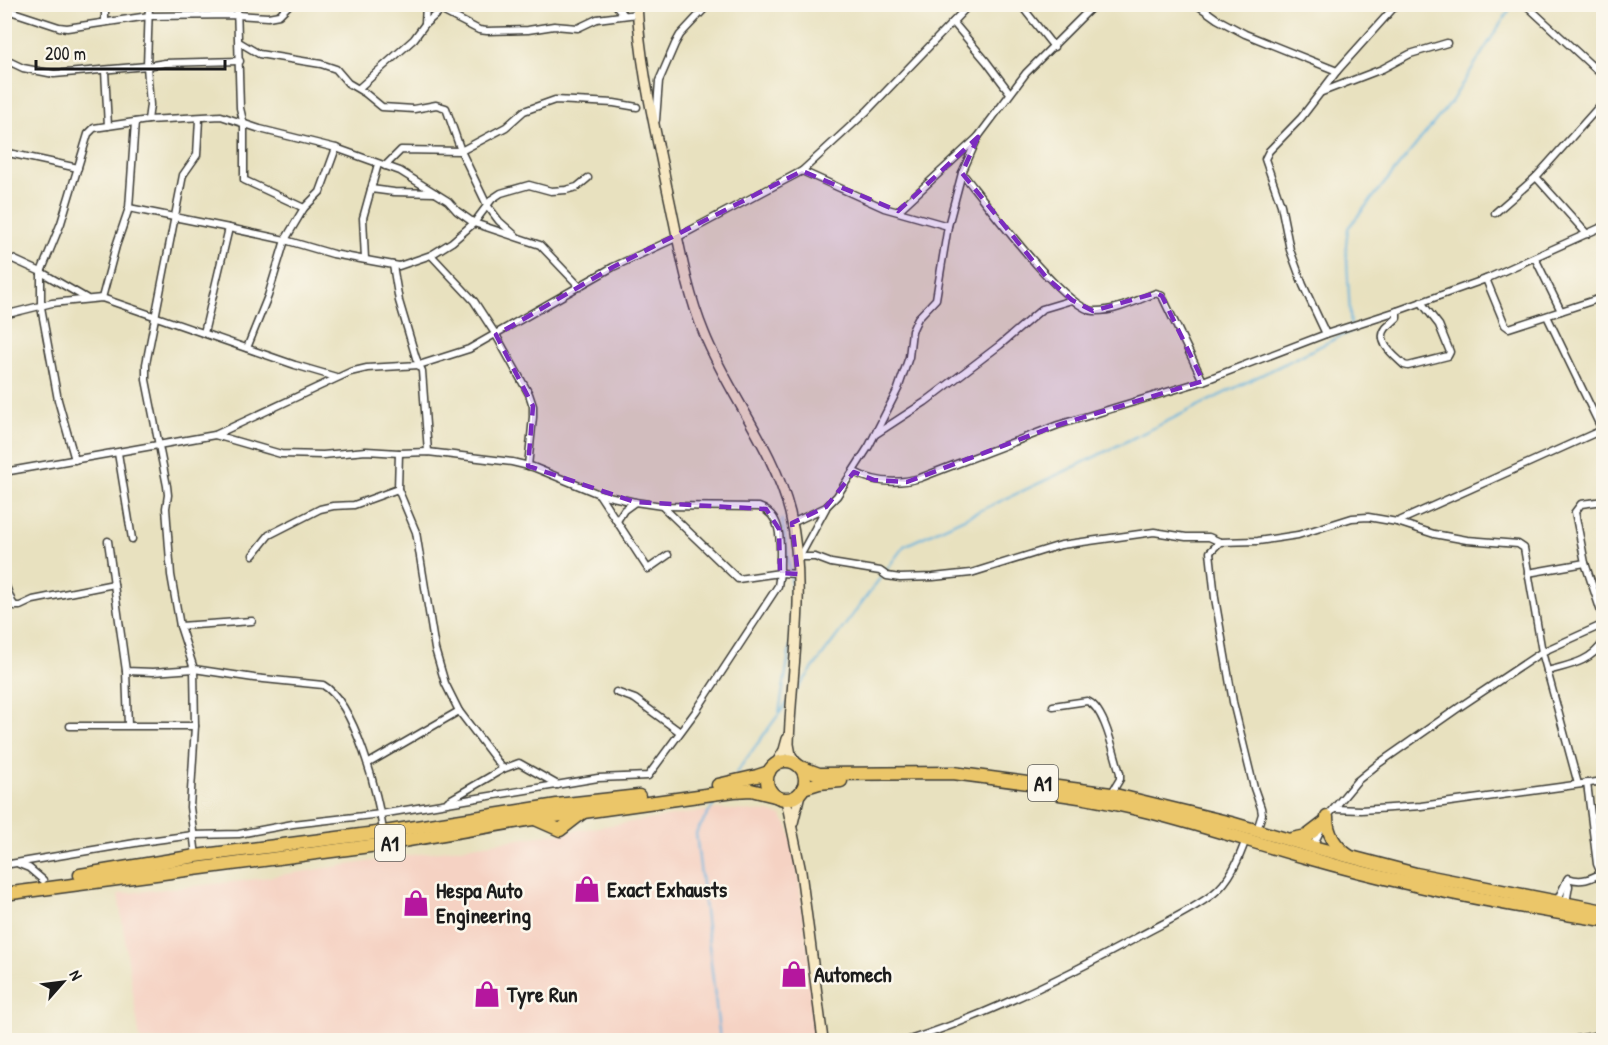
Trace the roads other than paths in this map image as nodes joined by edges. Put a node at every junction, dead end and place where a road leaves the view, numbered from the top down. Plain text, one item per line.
1 (105, 4) edge
2 (149, 4) edge
3 (237, 4) edge
4 (290, 4) edge
5 (428, 4) edge
6 (615, 4) edge
7 (709, 4) edge
8 (970, 4) edge
9 (1020, 4) edge
10 (1095, 4) edge
11 (1196, 4) edge
12 (1397, 4) edge
13 (1525, 4) edge
14 (4, 9) edge
15 (637, 9) edge
16 (440, 11) junction
17 (237, 15) junction
18 (624, 15) junction
19 (149, 16) junction
20 (105, 22) junction
21 (952, 22) junction
22 (425, 24) junction
23 (239, 42) junction
24 (1447, 43) dead end
25 (1054, 47) junction
26 (4, 58) edge
27 (240, 61) junction
28 (147, 66) junction
29 (105, 70) junction
30 (1337, 71) junction
31 (1604, 77) edge
32 (359, 88) junction
33 (1321, 92) junction
34 (1010, 93) junction
35 (1604, 101) edge
36 (637, 107) dead end
37 (199, 119) junction
38 (148, 120) junction
39 (135, 122) junction
40 (244, 125) junction
41 (108, 126) junction
42 (655, 127) junction
43 (978, 137) junction
44 (336, 148) junction
45 (461, 151) junction
46 (4, 152) edge
47 (381, 165) junction
48 (78, 168) junction
49 (802, 171) junction
50 (962, 173) junction
51 (1536, 177) junction
52 (588, 178) dead end
53 (370, 189) junction
54 (435, 193) junction
55 (487, 205) junction
56 (129, 208) junction
57 (304, 208) junction
58 (898, 211) junction
59 (1495, 213) dead end
60 (176, 218) junction
61 (474, 223) junction
62 (948, 225) junction
63 (1604, 226) edge
64 (229, 228) junction
65 (1587, 234) junction
66 (516, 237) junction
67 (678, 237) junction
68 (285, 240) junction
69 (4, 255) edge
70 (431, 255) junction
71 (1535, 258) junction
72 (365, 259) junction
73 (393, 266) junction
74 (41, 272) junction
75 (1486, 279) junction
76 (580, 287) junction
77 (1604, 297) edge
78 (87, 298) junction
79 (102, 298) junction
80 (1072, 300) junction
81 (1421, 302) junction
82 (41, 307) junction
83 (1396, 311) junction
84 (1561, 311) junction
85 (4, 315) edge
86 (155, 315) junction
87 (1547, 316) junction
88 (204, 333) junction
89 (1326, 333) junction
90 (496, 334) junction
91 (247, 348) junction
92 (419, 365) junction
93 (336, 377) junction
94 (1203, 381) junction
95 (1603, 429) edge
96 (876, 434) junction
97 (215, 435) junction
98 (158, 446) junction
99 (428, 452) junction
100 (118, 453) junction
101 (399, 453) junction
102 (75, 460) junction
103 (528, 466) junction
104 (4, 472) edge
105 (854, 472) junction
106 (398, 489) junction
107 (599, 494) junction
108 (1604, 501) edge
109 (634, 502) junction
110 (662, 506) junction
111 (826, 507) junction
112 (617, 522) junction
113 (1397, 522) junction
114 (792, 523) junction
115 (132, 539) dead end
116 (108, 541) dead end
117 (1220, 542) junction
118 (253, 555) dead end
119 (668, 555) dead end
120 (798, 556) junction
121 (1585, 563) junction
122 (780, 573) junction
123 (1528, 573) junction
124 (798, 574) junction
125 (4, 581) edge
126 (114, 584) junction
127 (252, 621) dead end
128 (1604, 623) edge
129 (180, 626) junction
130 (1604, 641) edge
131 (1542, 652) junction
132 (194, 669) junction
133 (126, 671) junction
134 (1547, 671) junction
135 (616, 693) dead end
136 (1053, 706) dead end
137 (459, 711) junction
138 (128, 725) junction
139 (70, 726) dead end
140 (195, 726) junction
141 (790, 730) junction
142 (680, 732) junction
143 (369, 763) junction
144 (799, 766) junction
145 (772, 768) junction
146 (503, 769) junction
147 (1604, 781) edge
148 (1587, 783) junction
149 (1578, 784) junction
150 (558, 785) junction
151 (802, 791) junction
152 (1111, 794) junction
153 (780, 798) junction
154 (445, 803) junction
155 (381, 814) junction
156 (1328, 816) junction
157 (793, 828) junction
158 (1257, 830) junction
159 (193, 835) junction
160 (385, 838) junction
161 (1282, 838) junction
162 (1246, 839) junction
163 (1310, 852) junction
164 (196, 856) junction
165 (1355, 859) junction
166 (4, 863) edge
167 (18, 863) junction
168 (1602, 872) edge
169 (43, 880) junction
170 (4, 887) edge
171 (4, 894) edge
172 (1559, 908) junction
173 (1604, 911) edge
174 (1604, 920) edge
175 (823, 1041) edge
176 (909, 1041) edge

1 - 20 street
2 - 19 street
3 - 17 street
4 - 17 street
5 - 16 street
5 - 22 street
6 - 18 street
7 - 42 street
8 - 21 street
9 - 25 street
10 - 25 street
11 - 30 street
12 - 30 street
13 - 31 street
14 - 20 street
15 - 18 street
15 - 42 street
16 - 18 street
16 - 22 street
17 - 19 street
17 - 23 street
19 - 20 street
19 - 28 street
21 - 34 street
21 - 49 street
22 - 32 street
23 - 27 street
23 - 32 street
24 - 33 street
25 - 34 street
26 - 29 street
27 - 28 street
27 - 40 street
28 - 29 street
28 - 38 street
29 - 41 street
30 - 33 street
32 - 45 street
33 - 89 street
34 - 43 street
35 - 51 street
36 - 45 street
37 - 38 street
37 - 40 street
37 - 60 street
38 - 39 street
39 - 41 street
39 - 56 street
40 - 44 street
40 - 57 street
41 - 48 street
42 - 67 street
43 - 50 street
43 - 58 street
44 - 47 street
44 - 57 street
45 - 47 street
45 - 55 street
46 - 48 street
47 - 53 street
47 - 54 street
48 - 74 street
49 - 58 street
49 - 67 street
50 - 62 street
50 - 80 street
51 - 59 street
51 - 65 street
52 - 55 street
53 - 54 street
53 - 72 street
54 - 61 street
55 - 61 street
55 - 66 street
56 - 60 street
56 - 79 street
57 - 68 street
58 - 62 street
60 - 64 street
60 - 86 street
61 - 66 street
61 - 70 street
62 - 96 street
63 - 65 street
64 - 68 street
64 - 88 street
65 - 71 street
66 - 76 street
67 - 76 street
67 - 114 street
68 - 72 street
68 - 91 street
69 - 74 street
70 - 73 street
70 - 90 street
71 - 75 street
71 - 84 street
72 - 73 street
73 - 92 street
74 - 78 street
74 - 82 street
75 - 81 street
75 - 87 street
76 - 90 street
77 - 84 street
78 - 79 street
78 - 82 street
79 - 86 street
80 - 94 street
80 - 96 street
81 - 83 street
81 - 83 street
82 - 85 street
82 - 102 street
83 - 89 street
84 - 87 street
86 - 88 street
86 - 98 street
87 - 95 street
88 - 91 street
89 - 94 street
90 - 92 street
90 - 103 street
91 - 93 street
92 - 93 street
92 - 99 street
93 - 97 street
94 - 105 street
95 - 113 street
96 - 105 street
97 - 98 street
97 - 101 street
98 - 100 street
98 - 129 street
99 - 101 street
99 - 103 street
100 - 102 street
100 - 115 street
101 - 106 street
102 - 104 street
103 - 107 street
105 - 111 street
106 - 118 street
106 - 137 street
107 - 109 street
107 - 112 street
108 - 121 street
109 - 110 street
109 - 112 street
110 - 122 street
110 - 122 street
111 - 114 street
111 - 120 street
112 - 119 street
113 - 117 street
113 - 123 street
114 - 120 street
116 - 126 street
117 - 120 street
117 - 158 street
120 - 124 street
121 - 123 street
121 - 128 street
122 - 124 street
122 - 142 street
123 - 131 street
124 - 141 street
125 - 126 street
126 - 133 street
127 - 129 street
128 - 131 street
129 - 132 street
130 - 134 street
131 - 134 street
131 - 156 street
132 - 133 street
132 - 140 street
132 - 143 street
133 - 138 street
134 - 149 street
135 - 142 street
136 - 152 street
137 - 143 street
137 - 146 street
138 - 139 street
138 - 140 street
140 - 159 street
141 - 144 street
141 - 145 street
142 - 150 street
143 - 155 street
144 - 145 highway, A1
144 - 151 highway
144 - 152 highway, A1
145 - 153 highway
145 - 160 highway, A1
146 - 150 street
146 - 154 street
147 - 148 street
148 - 149 street
148 - 168 street
149 - 156 street
150 - 154 street
151 - 153 highway, A1
151 - 157 street
151 - 162 highway, A1
152 - 158 highway, A1
153 - 157 street
153 - 160 highway, A1
154 - 155 street
155 - 159 street
155 - 160 street
156 - 161 highway
156 - 163 street
156 - 165 highway
157 - 175 street
158 - 161 highway, A1
159 - 164 street
159 - 167 street
160 - 164 highway, A1
160 - 171 highway, A1
161 - 163 highway, A1
162 - 163 highway, A1
162 - 176 street
163 - 165 highway, A1
163 - 172 highway, A1
164 - 169 highway, A1
165 - 172 highway, A1
166 - 167 street
167 - 169 street
168 - 172 street
169 - 170 highway, A1
172 - 173 highway, A1
172 - 174 highway, A1

